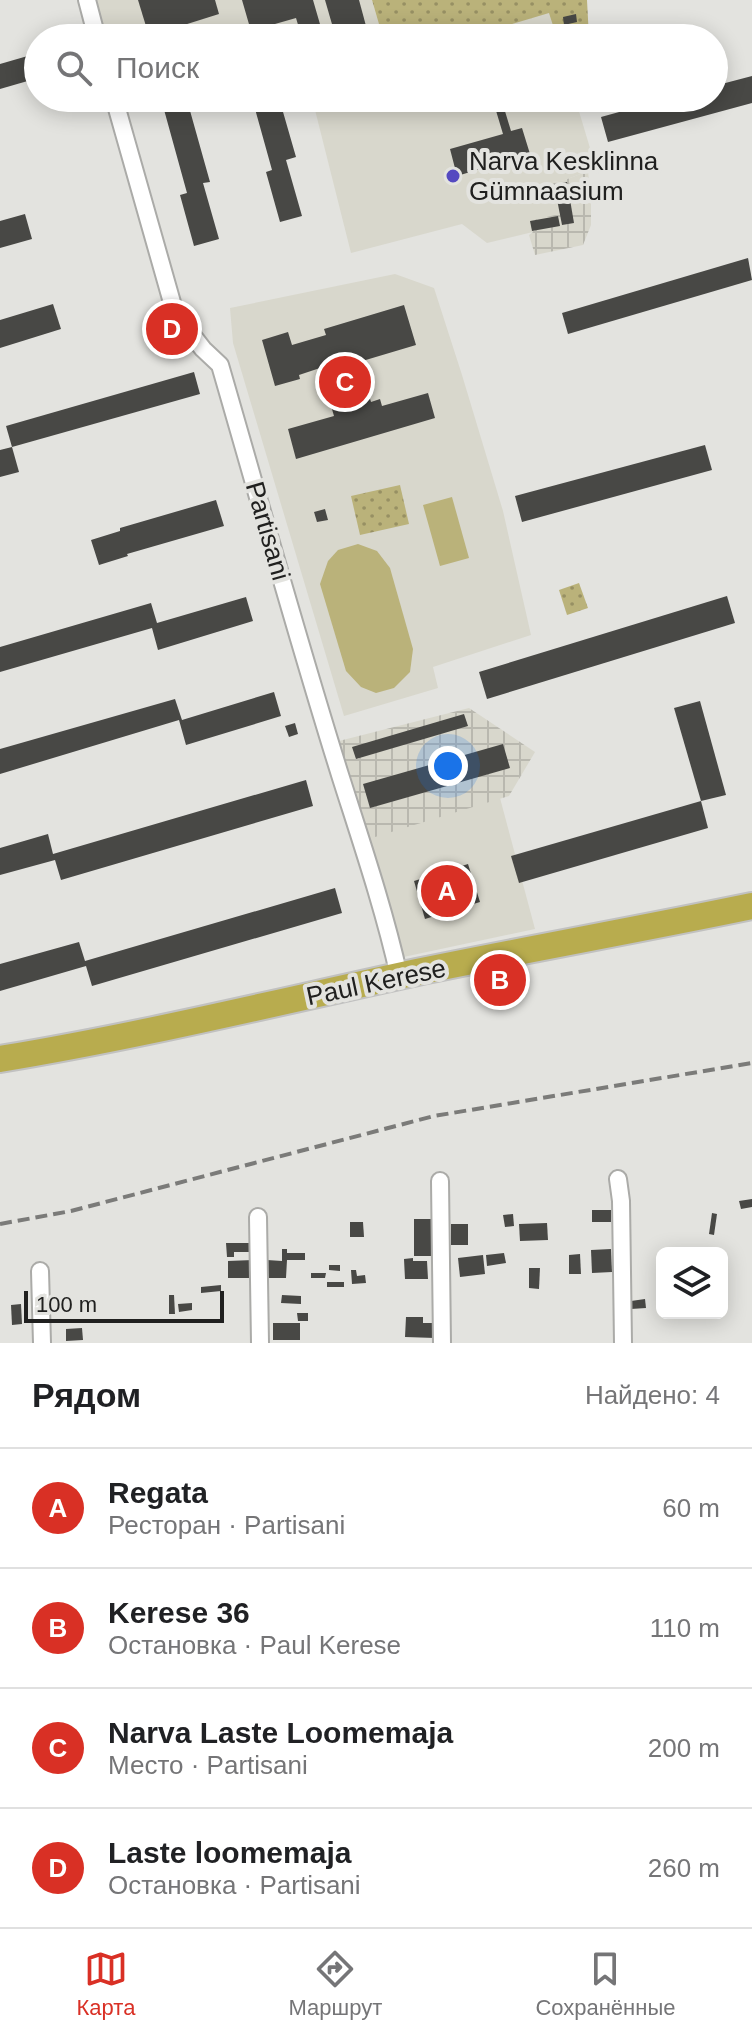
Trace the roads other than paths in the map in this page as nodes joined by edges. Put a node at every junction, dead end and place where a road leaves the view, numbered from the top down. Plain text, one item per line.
1 (87, 0) edge
2 (93, 24) edge
3 (118, 112) edge
4 (752, 906) edge
5 (399, 976) junction
6 (0, 1059) edge
7 (618, 1179) dead end
8 (440, 1181) dead end
9 (258, 1217) dead end
10 (40, 1271) dead end
11 (42, 1343) edge
12 (260, 1343) edge
13 (442, 1343) edge
14 (623, 1343) edge

1 - 2 street
3 - 5 street, Partisani
4 - 5 highway, Paul Kerese
5 - 6 highway, Paul Kerese
7 - 14 street
8 - 13 street
9 - 12 street
10 - 11 street

